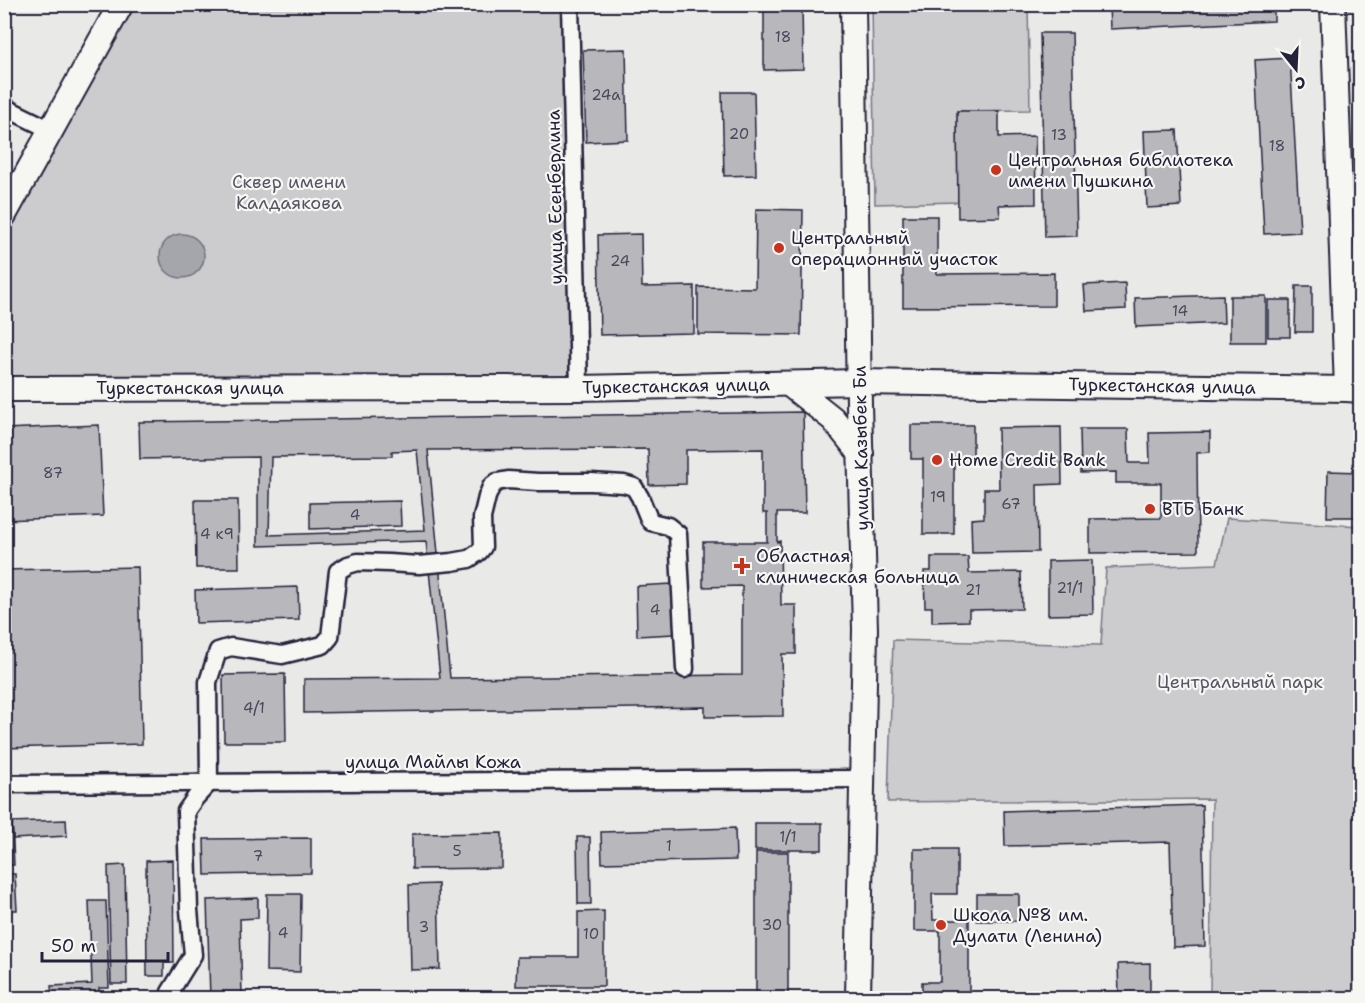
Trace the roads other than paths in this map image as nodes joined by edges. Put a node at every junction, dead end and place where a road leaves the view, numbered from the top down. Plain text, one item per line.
1 (121, 4) edge
2 (570, 4) edge
3 (853, 4) edge
4 (1333, 4) edge
5 (4, 107) edge
6 (51, 130) junction
7 (4, 214) edge
8 (859, 382) junction
9 (789, 384) junction
10 (579, 388) junction
11 (4, 389) edge
12 (1354, 389) edge
13 (861, 454) junction
14 (685, 669) dead end
15 (861, 779) junction
16 (209, 783) junction
17 (4, 784) edge
18 (169, 999) edge
19 (858, 999) edge

1 - 6 main road
2 - 10 street, улица Есенберлина
3 - 8 main road, улица Казыбек Би
4 - 12 main road
5 - 6 street
6 - 7 main road
8 - 9 main road, Туркестанская улица
8 - 12 main road, Туркестанская улица
8 - 13 main road, улица Казыбек Би
9 - 10 main road, Туркестанская улица
9 - 13 main road
10 - 11 main road, Туркестанская улица
13 - 15 main road, улица Казыбек Би
14 - 16 street
15 - 16 street, улица Майлы Кожа
15 - 19 main road, улица Казыбек Би
16 - 17 street, улица Майлы Кожа
16 - 18 street

